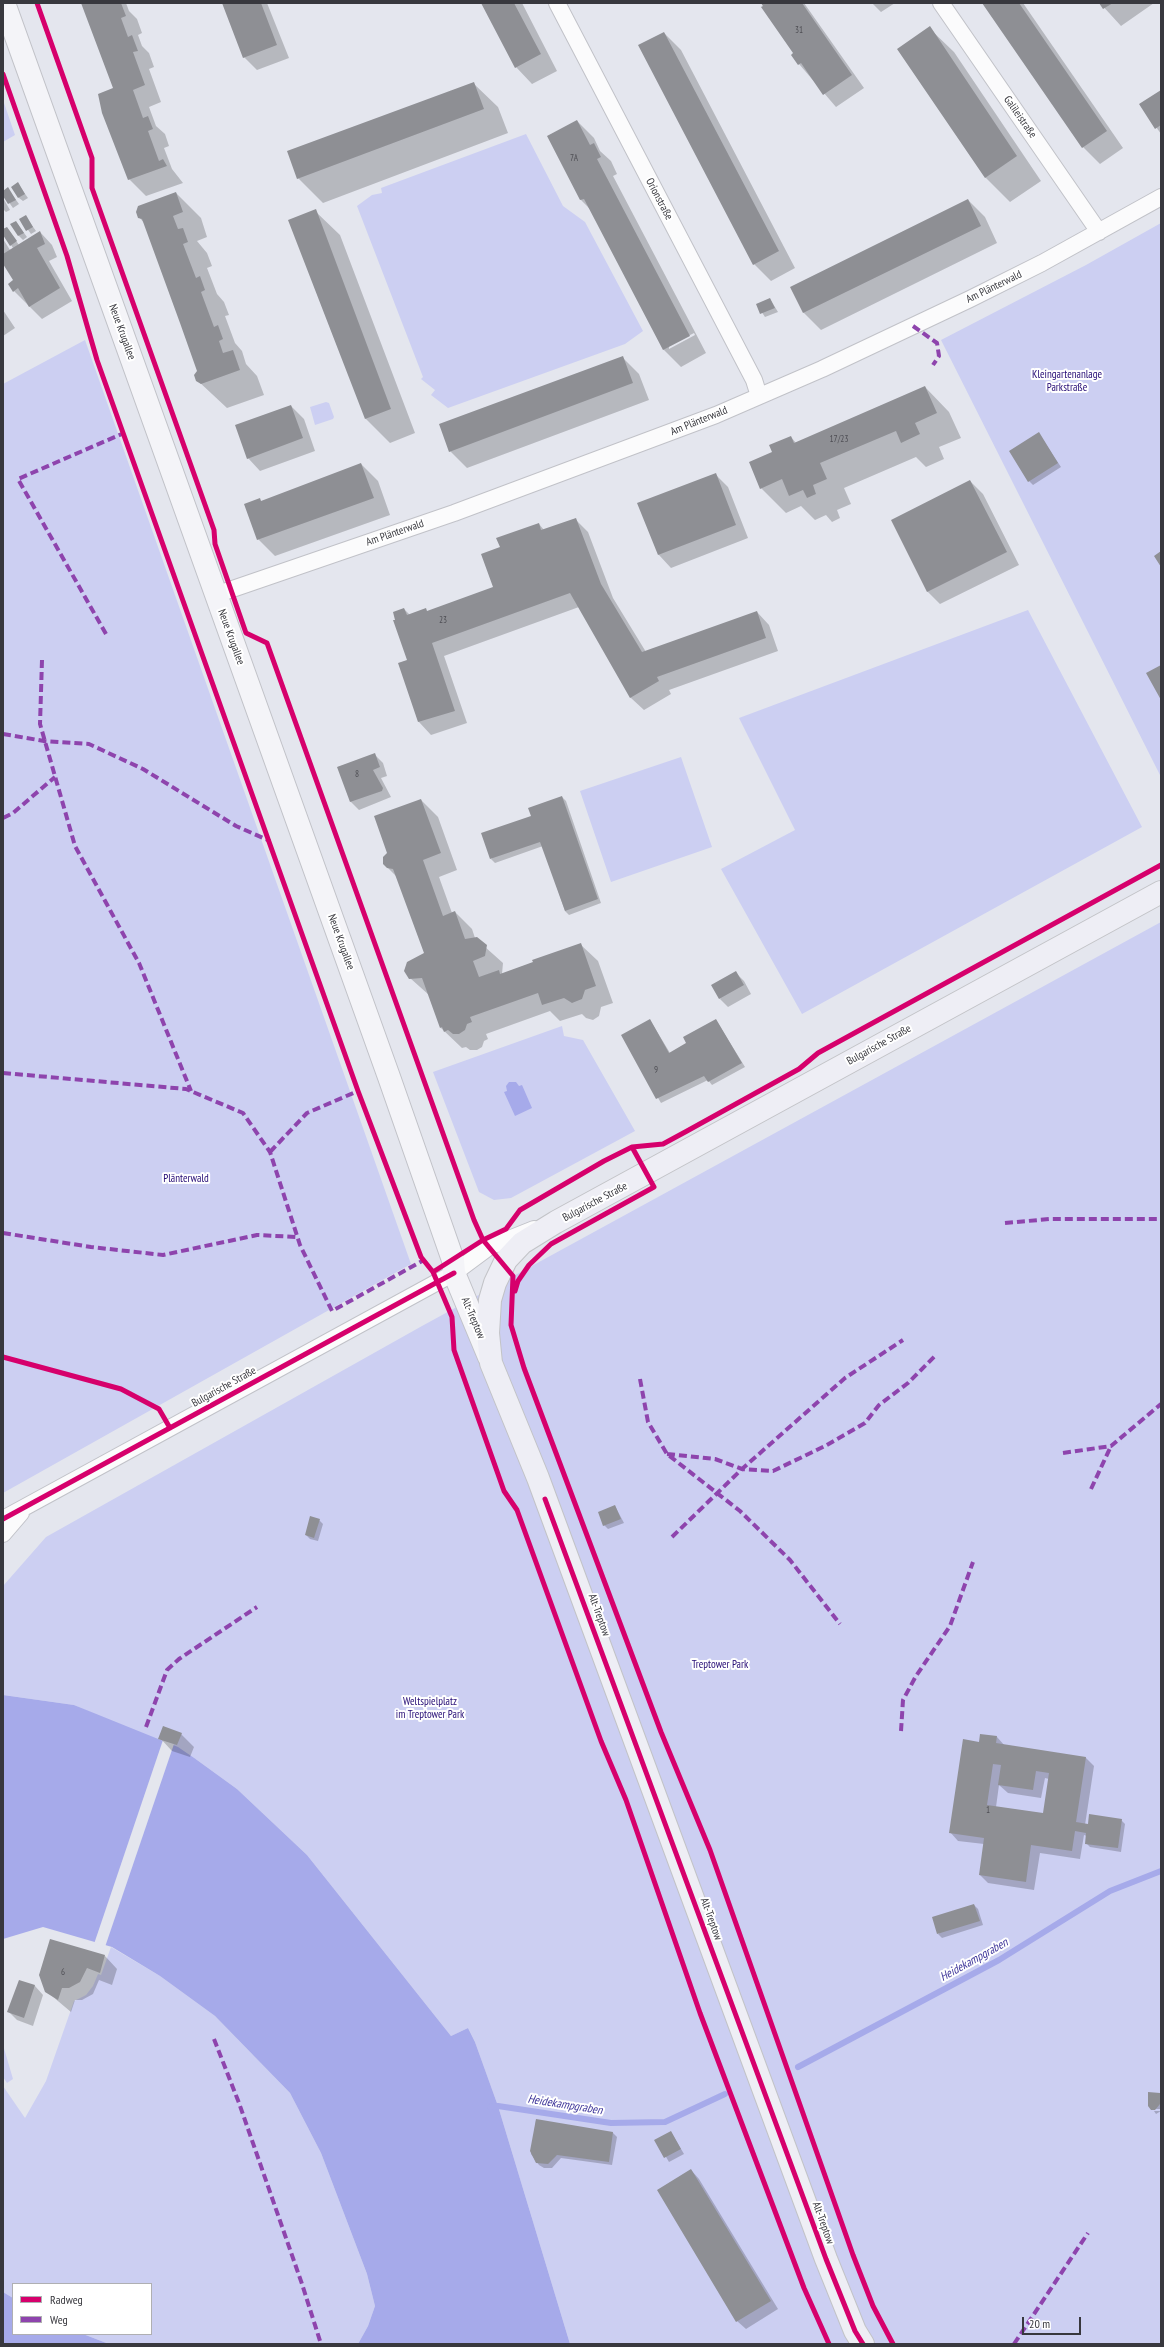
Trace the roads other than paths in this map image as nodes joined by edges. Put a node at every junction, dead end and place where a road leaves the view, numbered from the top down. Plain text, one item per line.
1 (4, 3) edge
2 (557, 3) edge
3 (941, 3) edge
4 (1161, 197) edge
5 (1099, 232) junction
6 (759, 396) junction
7 (216, 594) junction
8 (1161, 892) edge
9 (556, 1222) junction
10 (454, 1273) junction
11 (491, 1363) junction
12 (27, 1505) junction
13 (3, 1519) edge
14 (3, 1534) edge
15 (863, 2344) edge

1 - 7 street, Neue Krugallee
2 - 6 street, Orionstraße
3 - 5 street, Galileistraße
4 - 5 street, Am Plänterwald
5 - 6 street, Am Plänterwald
6 - 7 street, Am Plänterwald
7 - 10 street, Neue Krugallee
8 - 9 main road, Bulgarische Straße
9 - 10 street, Bulgarische Straße
9 - 11 main road, Alt-Treptow
10 - 11 street, Alt-Treptow
10 - 12 street, Bulgarische Straße
11 - 15 main road, Alt-Treptow
12 - 13 street, Bulgarische Straße
12 - 14 street, Bulgarische Straße

